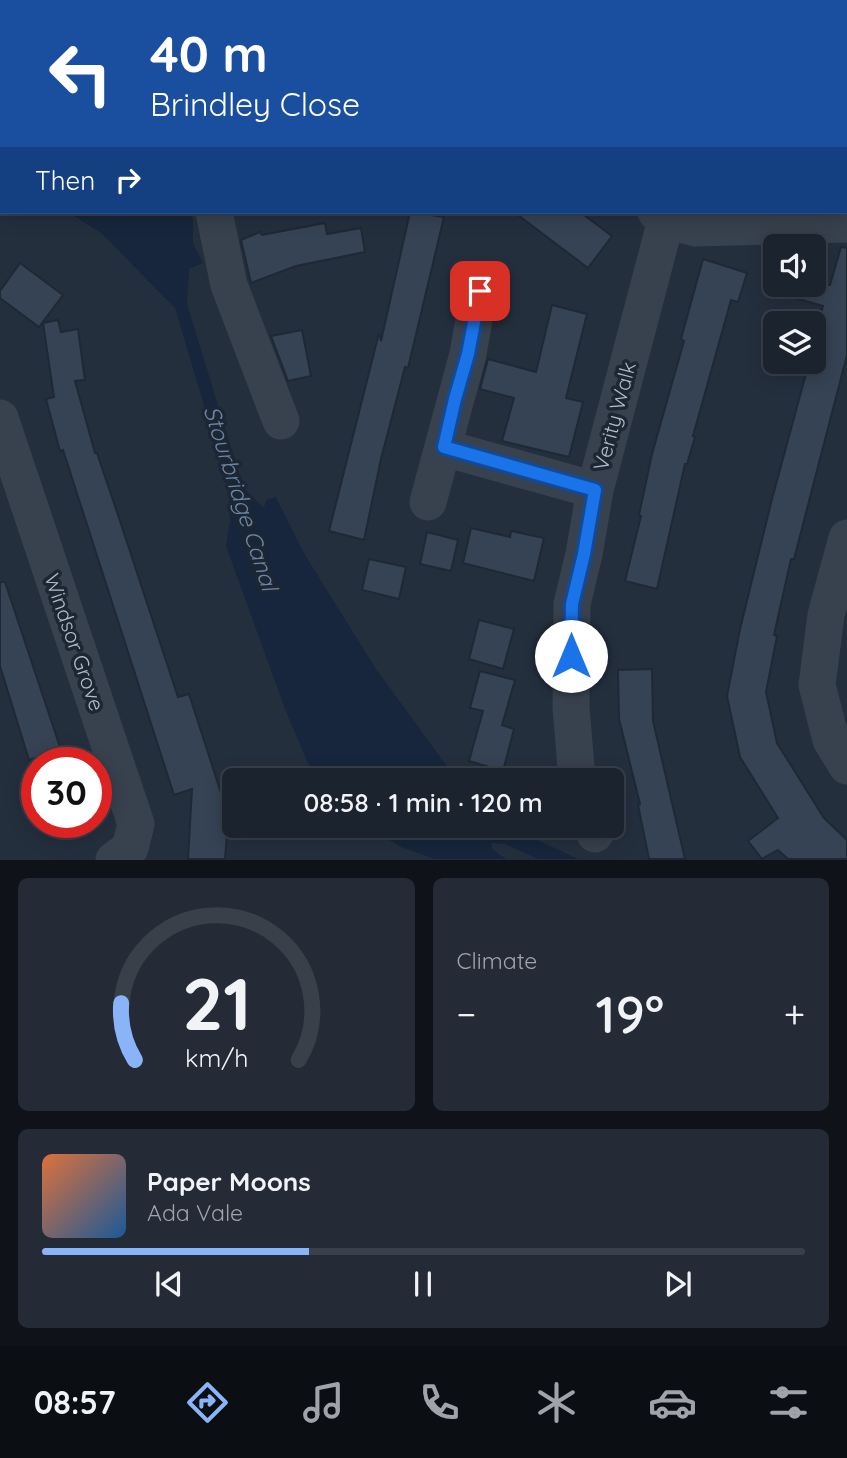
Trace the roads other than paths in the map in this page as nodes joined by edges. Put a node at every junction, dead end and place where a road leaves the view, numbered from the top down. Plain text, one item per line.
1 (214, 214) edge
2 (661, 216) edge
3 (847, 224) edge
4 (480, 291) dead end
5 (0, 418) edge
6 (281, 421) dead end
7 (444, 447) junction
8 (595, 490) junction
9 (428, 502) dead end
10 (847, 538) edge
11 (847, 766) edge
12 (576, 768) edge
13 (114, 859) edge

1 - 6 street
2 - 3 street
2 - 8 street, Verity Walk
4 - 7 street
5 - 13 street, Windsor Grove
7 - 8 street
7 - 9 street
8 - 12 street, Verity Walk
10 - 11 street

